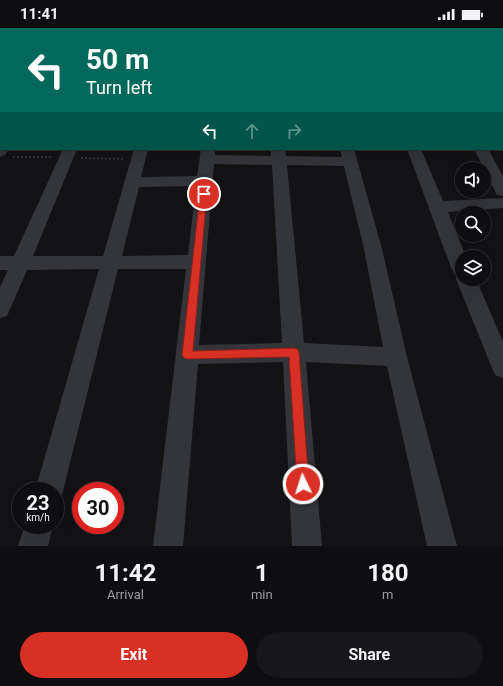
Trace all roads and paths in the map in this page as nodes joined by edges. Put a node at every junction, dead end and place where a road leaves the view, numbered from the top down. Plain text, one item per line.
1 (70, 150) edge
2 (141, 150) edge
3 (414, 150) edge
4 (482, 150) edge
5 (208, 154) edge
6 (278, 155) edge
7 (349, 156) edge
8 (205, 181) junction
9 (132, 182) junction
10 (503, 191) edge
11 (503, 203) edge
12 (437, 206) junction
13 (455, 252) edge
14 (197, 262) junction
15 (0, 263) edge
16 (20, 263) junction
17 (111, 263) junction
18 (469, 286) edge
19 (0, 310) edge
20 (294, 352) junction
21 (188, 355) junction
22 (396, 357) junction
23 (503, 368) edge
24 (51, 482) edge
25 (37, 534) edge
26 (34, 546) edge
27 (168, 546) edge
28 (307, 546) edge
29 (442, 546) edge

1 - 16 street
2 - 9 street
3 - 12 street
4 - 10 street
5 - 6 street
5 - 8 street
6 - 7 street
6 - 20 street
7 - 22 street
8 - 9 street
8 - 14 street
9 - 17 street
11 - 12 street
12 - 13 street
14 - 17 street
14 - 21 street
15 - 16 street
16 - 17 street
16 - 19 street
17 - 24 street
18 - 23 street
20 - 21 street
20 - 22 street
20 - 28 street
21 - 27 street
22 - 29 street
25 - 26 street

